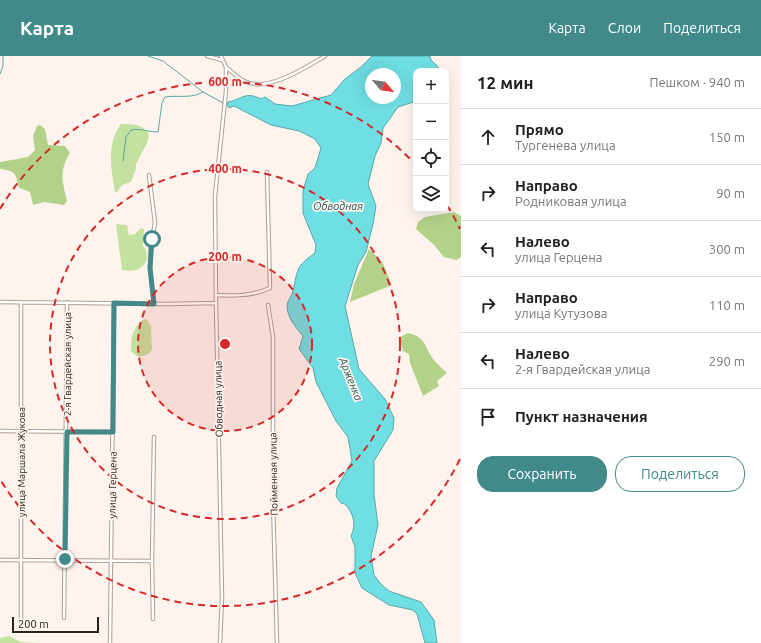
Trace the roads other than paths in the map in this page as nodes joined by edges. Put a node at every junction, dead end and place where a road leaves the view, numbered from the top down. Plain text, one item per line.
1 (207, 56) edge
2 (221, 56) edge
3 (325, 56) edge
4 (222, 60) junction
5 (226, 67) junction
6 (267, 172) dead end
7 (149, 175) dead end
8 (216, 295) junction
9 (0, 302) edge
10 (21, 302) junction
11 (67, 302) junction
12 (114, 303) junction
13 (216, 303) junction
14 (154, 304) junction
15 (268, 305) dead end
16 (0, 431) edge
17 (21, 432) junction
18 (67, 432) junction
19 (113, 432) junction
20 (154, 437) dead end
21 (65, 559) junction
22 (0, 560) edge
23 (21, 560) junction
24 (110, 561) junction
25 (152, 561) junction
26 (64, 618) dead end
27 (153, 619) dead end
28 (21, 622) dead end
29 (110, 643) edge
30 (220, 643) edge
31 (277, 643) edge

1 - 4 street
2 - 4 street
3 - 5 street
4 - 5 street
5 - 8 street, Обводная улица
6 - 8 street
7 - 14 street
8 - 13 street, Обводная улица
9 - 10 street
10 - 11 street
10 - 17 street, улица Маршала Жукова
11 - 12 street
11 - 18 street, 2-я Гвардейская улица
12 - 14 street
12 - 19 street, улица Герцена
13 - 14 street
13 - 30 street, Обводная улица
15 - 31 street, Пойменная улица
16 - 17 street
17 - 18 street
17 - 23 street, улица Маршала Жукова
18 - 19 street
18 - 21 street, 2-я Гвардейская улица
19 - 24 street, улица Герцена
20 - 25 street
21 - 23 street
21 - 24 street
21 - 26 street, 2-я Гвардейская улица
22 - 23 street
23 - 28 street, улица Маршала Жукова
24 - 25 street
24 - 29 street, улица Герцена
25 - 27 street

